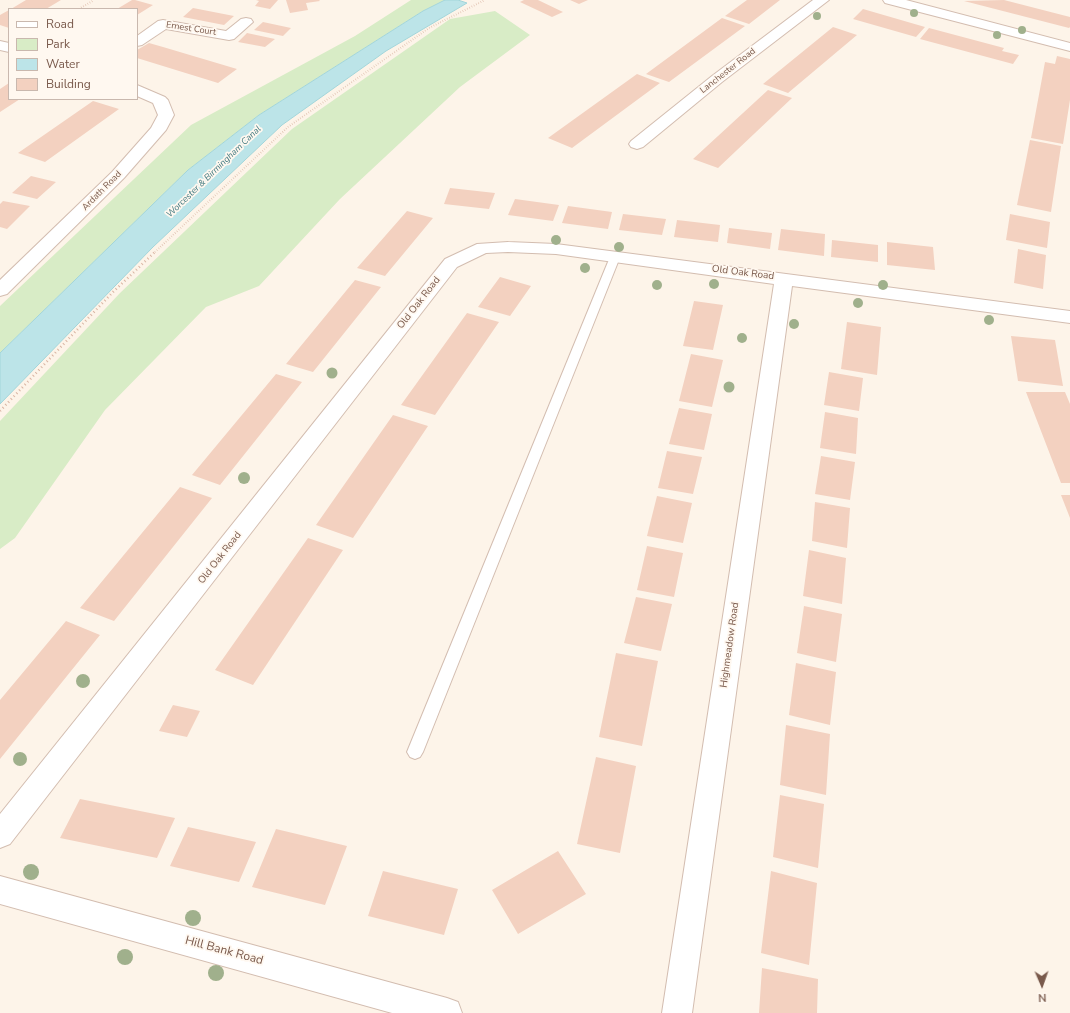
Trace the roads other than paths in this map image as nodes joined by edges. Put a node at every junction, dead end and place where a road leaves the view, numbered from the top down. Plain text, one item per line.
1 (822, 0) edge
2 (890, 0) edge
3 (246, 22) dead end
4 (138, 41) edge
5 (1070, 47) edge
6 (138, 90) edge
7 (637, 144) dead end
8 (615, 257) junction
9 (784, 278) junction
10 (0, 290) edge
11 (1070, 317) edge
12 (415, 752) dead end
13 (0, 835) edge
14 (0, 890) edge
15 (447, 1013) edge
16 (677, 1013) edge

1 - 7 street, Lanchester Road
2 - 5 street
3 - 4 street, Ernest Court
6 - 10 street, Ardath Road
8 - 9 street, Old Oak Road
8 - 12 lane
8 - 13 street, Old Oak Road
9 - 11 street, Old Oak Road
9 - 16 street, Highmeadow Road
14 - 15 street, Hill Bank Road

